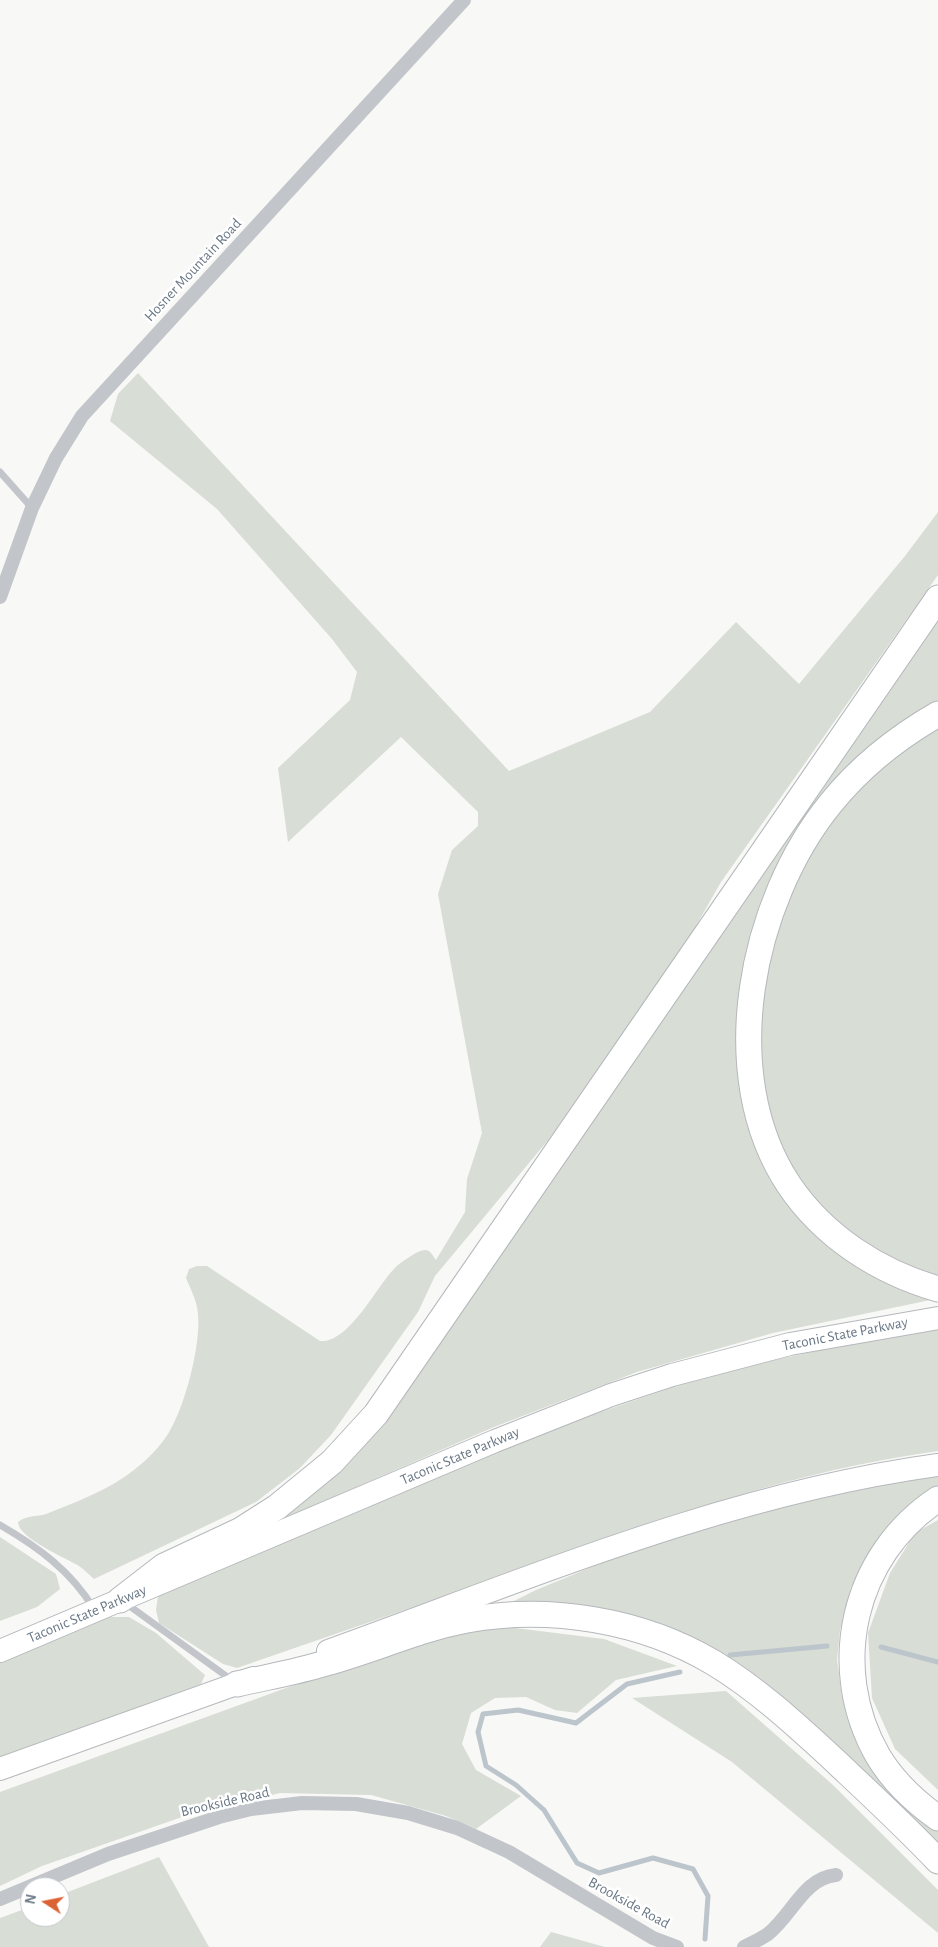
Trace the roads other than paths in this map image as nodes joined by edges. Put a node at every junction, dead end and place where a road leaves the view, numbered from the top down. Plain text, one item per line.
1 (464, 0) edge
2 (0, 472) edge
3 (32, 508) junction
4 (0, 597) edge
5 (938, 598) edge
6 (938, 714) edge
7 (938, 1289) edge
8 (938, 1318) edge
9 (938, 1465) edge
10 (938, 1499) edge
11 (0, 1525) edge
12 (120, 1600) junction
13 (95, 1611) junction
14 (0, 1651) edge
15 (237, 1684) junction
16 (0, 1769) edge
17 (938, 1818) edge
18 (938, 1861) edge
19 (836, 1875) dead end
20 (0, 1899) edge
21 (677, 1947) edge
22 (744, 1947) edge

1 - 3 street, Hosner Mountain Road
2 - 3 lane
3 - 4 street, Hosner Mountain Road
5 - 12 highway
6 - 7 highway
8 - 12 highway, Taconic State Parkway
9 - 15 highway
10 - 17 highway
11 - 13 lane
12 - 13 highway, Taconic State Parkway
12 - 15 lane
13 - 14 highway, Taconic State Parkway
15 - 16 highway
15 - 18 highway
19 - 22 street
20 - 21 street, Brookside Road

